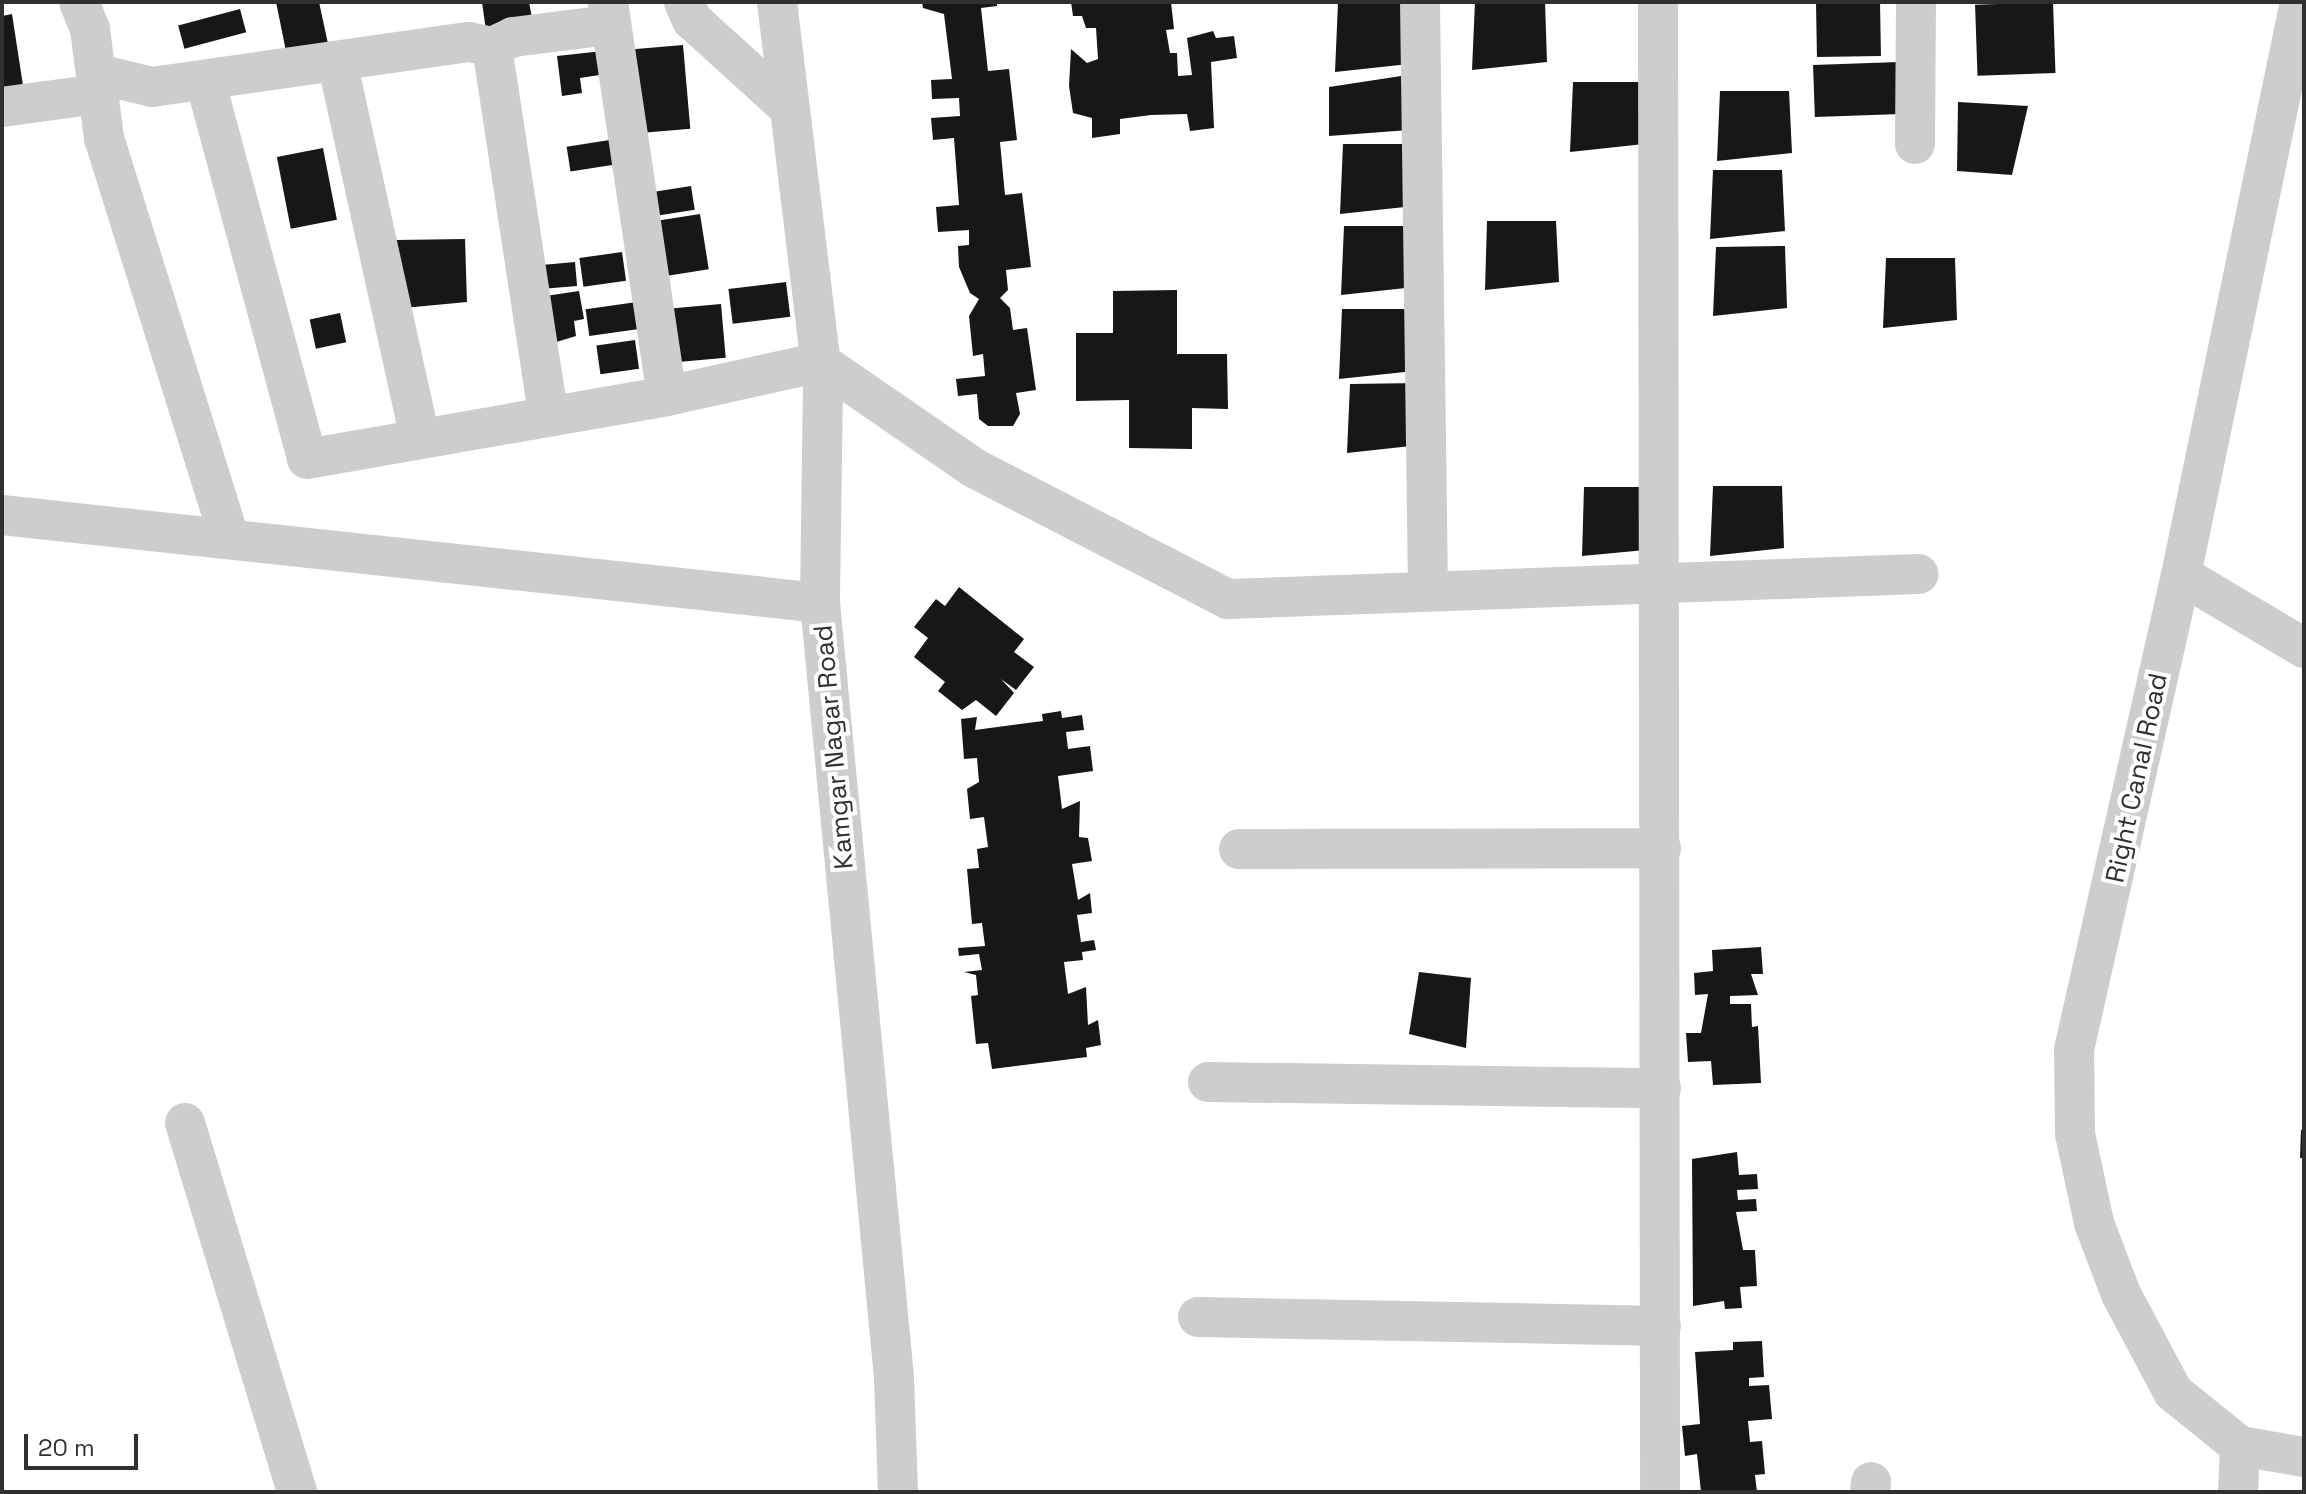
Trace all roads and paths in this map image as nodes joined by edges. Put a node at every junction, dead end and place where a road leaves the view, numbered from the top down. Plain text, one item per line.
1 (79, 2) edge
2 (684, 2) edge
3 (777, 2) edge
4 (1420, 2) edge
5 (1658, 2) edge
6 (1916, 2) edge
7 (2300, 2) edge
8 (609, 13) edge
9 (492, 47) junction
10 (337, 61) junction
11 (205, 80) junction
12 (98, 94) junction
13 (2, 107) edge
14 (790, 109) junction
15 (1915, 144) dead end
16 (820, 362) junction
17 (667, 396) junction
18 (548, 415) junction
19 (419, 435) junction
20 (2, 515) edge
21 (230, 539) junction
22 (1919, 574) dead end
23 (2181, 575) junction
24 (1662, 582) junction
25 (1428, 589) junction
26 (820, 603) junction
27 (2304, 648) edge
28 (1661, 848) junction
29 (1239, 849) dead end
30 (1208, 1082) dead end
31 (1661, 1088) junction
32 (185, 1123) dead end
33 (1198, 1317) dead end
34 (1661, 1326) junction
35 (2240, 1446) junction
36 (2304, 1457) edge
37 (297, 1492) edge
38 (898, 1492) edge
39 (1660, 1492) edge
40 (2238, 1492) edge

1 - 12 street
2 - 14 street
3 - 14 street, Kamgar Nagar Road
4 - 25 street
5 - 24 street
6 - 15 street
7 - 23 street, Right Canal Road
8 - 9 street
8 - 17 street
9 - 10 street
9 - 18 street
10 - 11 street
10 - 19 street
11 - 12 street
11 - 19 street
12 - 13 street
12 - 21 street
14 - 16 street, Kamgar Nagar Road
16 - 17 street
16 - 25 street
16 - 26 street, Kamgar Nagar Road
17 - 18 street
18 - 19 street
20 - 21 street
21 - 26 street
22 - 24 street
23 - 27 street
23 - 35 street, Right Canal Road
24 - 25 street
24 - 28 street
26 - 38 street, Kamgar Nagar Road
28 - 29 street
28 - 31 street
30 - 31 street
31 - 34 street
32 - 37 street
33 - 34 street
34 - 39 street
35 - 36 street, Right Canal Road
35 - 40 street

